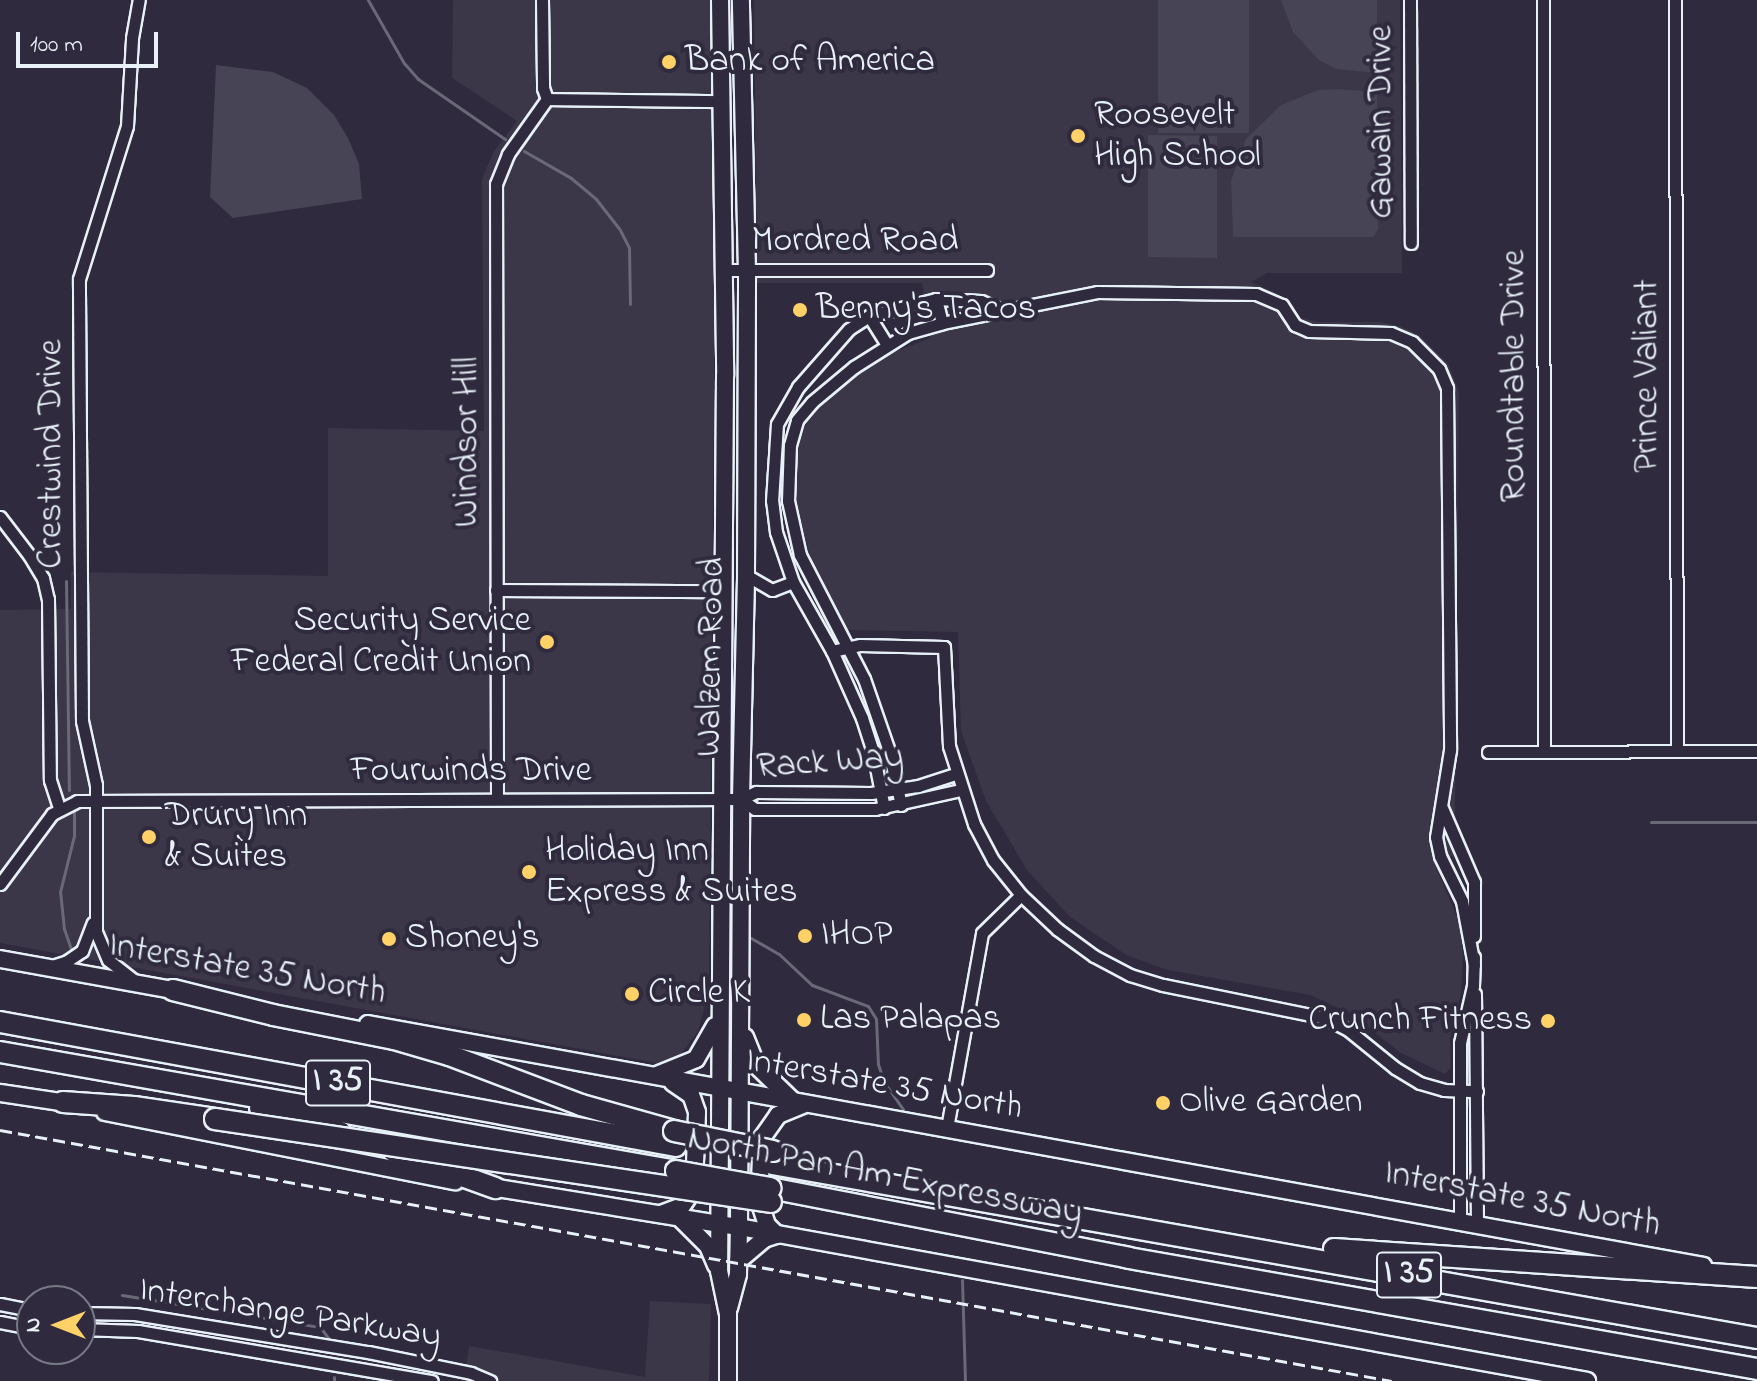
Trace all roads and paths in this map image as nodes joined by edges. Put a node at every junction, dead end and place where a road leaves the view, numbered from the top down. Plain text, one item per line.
1 (139, 0) edge
2 (542, 0) edge
3 (720, 0) edge
4 (741, 0) edge
5 (1410, 0) edge
6 (1543, 0) edge
7 (1675, 0) edge
8 (547, 99) junction
9 (721, 101) junction
10 (745, 179) junction
11 (1411, 243) dead end
12 (723, 270) junction
13 (987, 270) dead end
14 (747, 271) junction
15 (936, 299) junction
16 (999, 309) junction
17 (869, 316) junction
18 (942, 323) junction
19 (887, 345) junction
20 (0, 517) edge
21 (4, 532) edge
22 (746, 575) junction
23 (793, 582) junction
24 (496, 590) junction
25 (724, 591) junction
26 (848, 647) junction
27 (832, 651) junction
28 (745, 669) junction
29 (1677, 751) junction
30 (1757, 751) edge
31 (1488, 752) dead end
32 (1544, 752) junction
33 (956, 774) junction
34 (898, 790) junction
35 (961, 790) junction
36 (881, 792) junction
37 (723, 798) junction
38 (497, 799) junction
39 (741, 799) junction
40 (96, 800) junction
41 (901, 805) junction
42 (1442, 807) junction
43 (59, 808) junction
44 (884, 808) junction
45 (1459, 849) junction
46 (1440, 856) junction
47 (0, 884) edge
48 (1021, 895) junction
49 (95, 915) junction
50 (0, 959) edge
51 (1474, 965) junction
52 (46, 967) junction
53 (138, 984) junction
54 (1473, 986) junction
55 (173, 990) junction
56 (739, 1015) junction
57 (719, 1018) junction
58 (0, 1022) edge
59 (0, 1052) edge
60 (96, 1069) junction
61 (657, 1076) junction
62 (718, 1089) junction
63 (1460, 1090) junction
64 (1477, 1091) junction
65 (739, 1092) junction
66 (0, 1093) edge
67 (63, 1102) junction
68 (800, 1103) junction
69 (947, 1128) junction
70 (675, 1139) junction
71 (495, 1188) junction
72 (770, 1195) junction
73 (1060, 1213) junction
74 (660, 1214) junction
75 (678, 1217) junction
76 (1460, 1220) junction
77 (719, 1223) junction
78 (1477, 1223) junction
79 (739, 1227) junction
80 (777, 1235) junction
81 (738, 1261) junction
82 (719, 1271) junction
83 (1757, 1277) edge
84 (96, 1313) edge
85 (728, 1314) junction
86 (96, 1330) edge
87 (1757, 1338) edge
88 (1686, 1356) junction
89 (1757, 1369) edge
90 (1757, 1378) edge
91 (432, 1381) edge
92 (490, 1381) edge
93 (728, 1381) edge
94 (1587, 1381) edge

1 - 40 street, Crestwind Drive
2 - 8 street
3 - 9 main road, Walzem Road
4 - 10 main road, Walzem Road
5 - 11 street, Gawain Drive
6 - 32 street, Roundtable Drive
7 - 29 street, Prince Valiant
8 - 9 street
8 - 24 street, Windsor Hill
9 - 10 main road
9 - 12 main road, Walzem Road
10 - 14 main road, Walzem Road
12 - 14 street, Mordred Road
12 - 25 main road, Walzem Road
13 - 14 street, Mordred Road
14 - 22 main road, Walzem Road
15 - 16 street
15 - 17 street
15 - 18 street
16 - 18 street
16 - 42 street
17 - 19 street
17 - 23 street
18 - 19 street
19 - 26 street
20 - 21 street
21 - 43 street
22 - 23 street
22 - 28 main road, Walzem Road
23 - 27 street
24 - 25 street
24 - 38 street, Windsor Hill
25 - 28 main road
25 - 37 main road, Walzem Road
26 - 27 street
26 - 33 street
26 - 34 street
27 - 36 street
28 - 39 main road, Walzem Road
29 - 30 street
29 - 32 street
31 - 32 street
33 - 34 street, Rack Way
33 - 35 street
34 - 36 street, Rack Way
34 - 41 street
35 - 41 street, Rack Way
35 - 48 street
36 - 39 street, Rack Way
36 - 44 street
37 - 38 street, Fourwinds Drive
37 - 39 street, Fourwinds Drive
37 - 57 main road, Walzem Road
38 - 40 street, Fourwinds Drive
39 - 44 street, Rack Way
39 - 56 main road, Walzem Road
40 - 43 street, Fourwinds Drive
40 - 49 street, Crestwind Drive
41 - 44 street, Rack Way
42 - 45 street
42 - 46 street
43 - 47 street
45 - 46 street
45 - 51 street
46 - 51 street
48 - 63 street
48 - 69 street
49 - 52 street, Crestwind Drive
49 - 53 street, Crestwind Drive
50 - 52 main road, Interstate 35 North
51 - 54 street
52 - 53 main road, Interstate 35 North
53 - 55 main road, Interstate 35 North
54 - 63 street
54 - 64 street
55 - 61 main road, Interstate 35 North
55 - 70 highway
56 - 65 main road, Walzem Road
56 - 68 main road
57 - 61 main road
57 - 62 main road, Walzem Road
58 - 70 highway, North Pan Am Expressway / I 35
59 - 60 highway, North Pan Am Expressway / I 35
60 - 71 highway
60 - 72 highway, North Pan Am Expressway / I 35, bridge
61 - 62 main road, Interstate 35 North
61 - 74 main road
62 - 65 main road, Interstate 35 North
62 - 77 main road, Walzem Road
63 - 64 street
63 - 76 street
64 - 78 street
65 - 68 main road, Interstate 35 North
65 - 79 main road, Walzem Road
66 - 67 main road
67 - 71 main road
67 - 72 highway, bridge
68 - 69 main road, Interstate 35 North
68 - 80 main road
69 - 76 main road, Interstate 35 North
70 - 73 highway, North Pan Am Expressway / I 35
71 - 74 main road
72 - 88 highway, North Pan Am Expressway / I 35
73 - 83 highway
73 - 87 highway, North Pan Am Expressway / I 35
74 - 75 main road
75 - 77 main road
75 - 82 main road
76 - 78 main road, Interstate 35 North
77 - 79 main road
77 - 82 main road, Walzem Road
78 - 83 main road, Interstate 35 North
79 - 80 main road
79 - 81 main road, Walzem Road
80 - 81 main road
80 - 94 main road
81 - 85 main road, Walzem Road
82 - 85 main road, Walzem Road
84 - 92 street, Interchange Parkway
85 - 93 main road, Walzem Road
86 - 91 street, Interchange Parkway
88 - 89 highway, North Pan Am Expressway / I 35
88 - 90 highway

